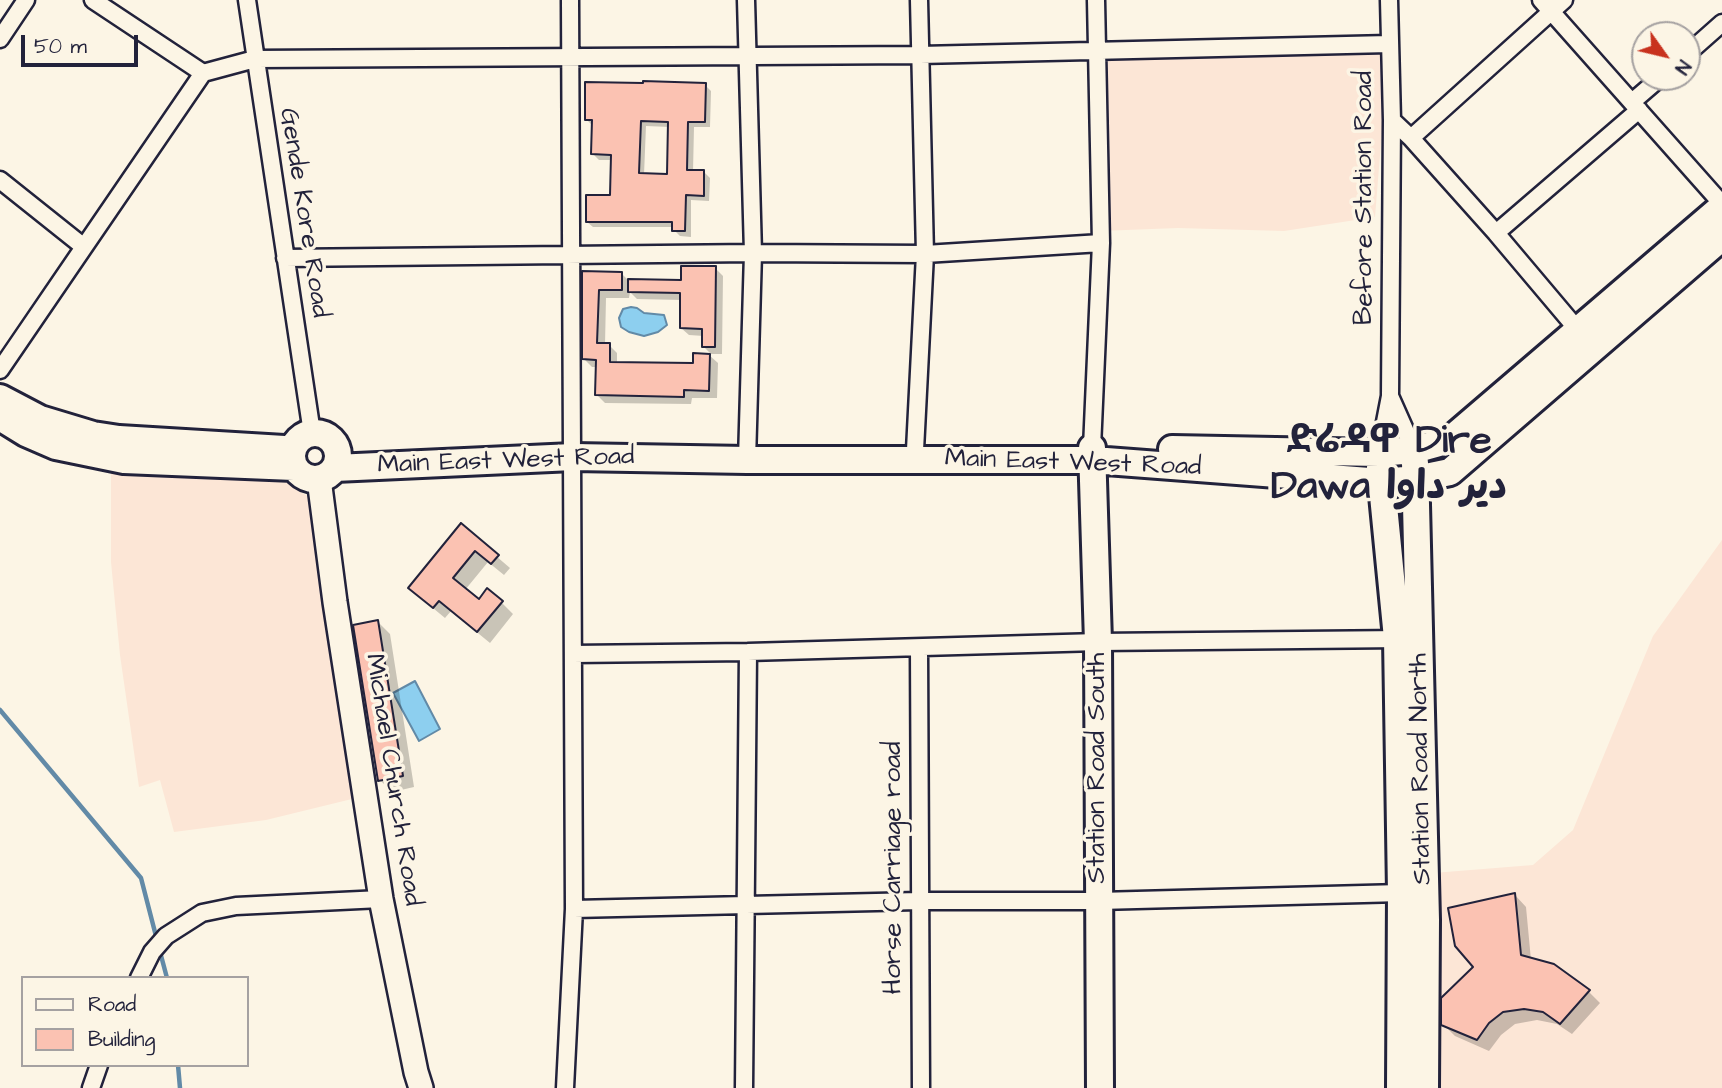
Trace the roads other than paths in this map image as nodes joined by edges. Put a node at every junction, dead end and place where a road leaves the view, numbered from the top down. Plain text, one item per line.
1 (26, 0) edge
2 (93, 0) edge
3 (247, 0) edge
4 (570, 0) edge
5 (746, 0) edge
6 (919, 0) edge
7 (1096, 0) edge
8 (1389, 0) edge
9 (1564, 0) edge
10 (1546, 6) edge
11 (1722, 23) edge
12 (0, 39) edge
13 (1701, 42) edge
14 (1390, 44) junction
15 (1096, 52) junction
16 (920, 55) junction
17 (746, 57) junction
18 (255, 59) junction
19 (571, 59) junction
20 (203, 73) junction
21 (1649, 91) edge
22 (1636, 106) junction
23 (1392, 120) junction
24 (1411, 138) junction
25 (0, 180) edge
26 (1722, 205) edge
27 (1496, 233) junction
28 (1722, 237) edge
29 (1101, 243) junction
30 (85, 247) junction
31 (753, 253) junction
32 (925, 254) junction
33 (571, 256) junction
34 (285, 258) junction
35 (1577, 329) junction
36 (0, 370) edge
37 (1390, 396) junction
38 (0, 398) edge
39 (0, 417) edge
40 (300, 449) junction
41 (915, 450) junction
42 (1414, 450) junction
43 (573, 451) junction
44 (1379, 453) junction
45 (213, 454) junction
46 (747, 454) junction
47 (1093, 454) junction
48 (331, 465) junction
49 (1416, 479) junction
50 (1382, 482) junction
51 (1408, 639) junction
52 (1098, 642) junction
53 (919, 648) junction
54 (748, 652) junction
55 (573, 654) junction
56 (1401, 893) junction
57 (381, 899) junction
58 (919, 901) junction
59 (1099, 901) junction
60 (744, 905) junction
61 (574, 909) junction
62 (140, 976) edge
63 (98, 1067) edge
64 (419, 1080) edge
65 (91, 1088) edge
66 (441, 1088) edge
67 (565, 1088) edge
68 (744, 1088) edge
69 (921, 1088) edge
70 (1100, 1088) edge
71 (1400, 1088) edge
72 (1425, 1088) edge

1 - 12 street
2 - 20 street
3 - 18 street, Gende Kore Road
4 - 19 street
5 - 17 street
6 - 16 street
7 - 15 street
8 - 14 street, Before Station Road
9 - 10 street
10 - 22 street
10 - 24 street
11 - 13 street
14 - 15 street
14 - 23 street, Before Station Road
15 - 16 street
15 - 29 street
16 - 17 street
16 - 32 street
17 - 19 street
17 - 31 street
18 - 19 street
18 - 20 street
18 - 34 street, Gende Kore Road
19 - 33 street
20 - 30 street
21 - 22 street
22 - 26 street
22 - 27 street
23 - 24 street
23 - 37 street, Before Station Road
24 - 27 street
25 - 30 street
26 - 35 main road, Main East West Road
27 - 35 street
28 - 49 main road, Main East West Road
29 - 32 street
29 - 47 street
30 - 36 street
31 - 32 street
31 - 33 street
31 - 46 street
32 - 41 street
33 - 34 street
33 - 43 street
34 - 40 street, Gende Kore Road
35 - 42 main road, Main East West Road
37 - 42 street, Before Station Road
37 - 44 street, Before Station Road
38 - 45 main road
39 - 45 main road
40 - 45 main road
40 - 48 main road
40 - 48 main road
41 - 46 main road, Main East West Road
41 - 47 main road, Main East West Road
42 - 44 main road, Main East West Road
42 - 49 main road, Station Road North
43 - 46 main road, Main East West Road
43 - 48 main road, Main East West Road
43 - 55 street
44 - 47 main road, Main East West Road
44 - 50 main road, Station Road North
46 - 47 main road, Main East West Road
47 - 50 main road, Main East West Road
47 - 52 main road, Station Road South
48 - 57 main road, Michael Church Road
49 - 50 main road, Main East West Road
49 - 51 main road, Station Road North
50 - 51 main road, Station Road North
51 - 52 street
51 - 56 main road, Station Road North
51 - 72 main road, Station Road North
52 - 53 street
52 - 59 main road, Station Road South
53 - 54 street
53 - 58 street, Horse Carriage road
54 - 55 street
54 - 60 street
55 - 61 street
56 - 59 street
56 - 71 main road, Station Road North
57 - 62 street
57 - 64 main road, Michael Church Road
58 - 59 street
58 - 60 street
58 - 69 street, Horse Carriage road
59 - 70 main road, Station Road South
60 - 61 street
60 - 68 street
61 - 67 street
63 - 65 street
64 - 66 main road

